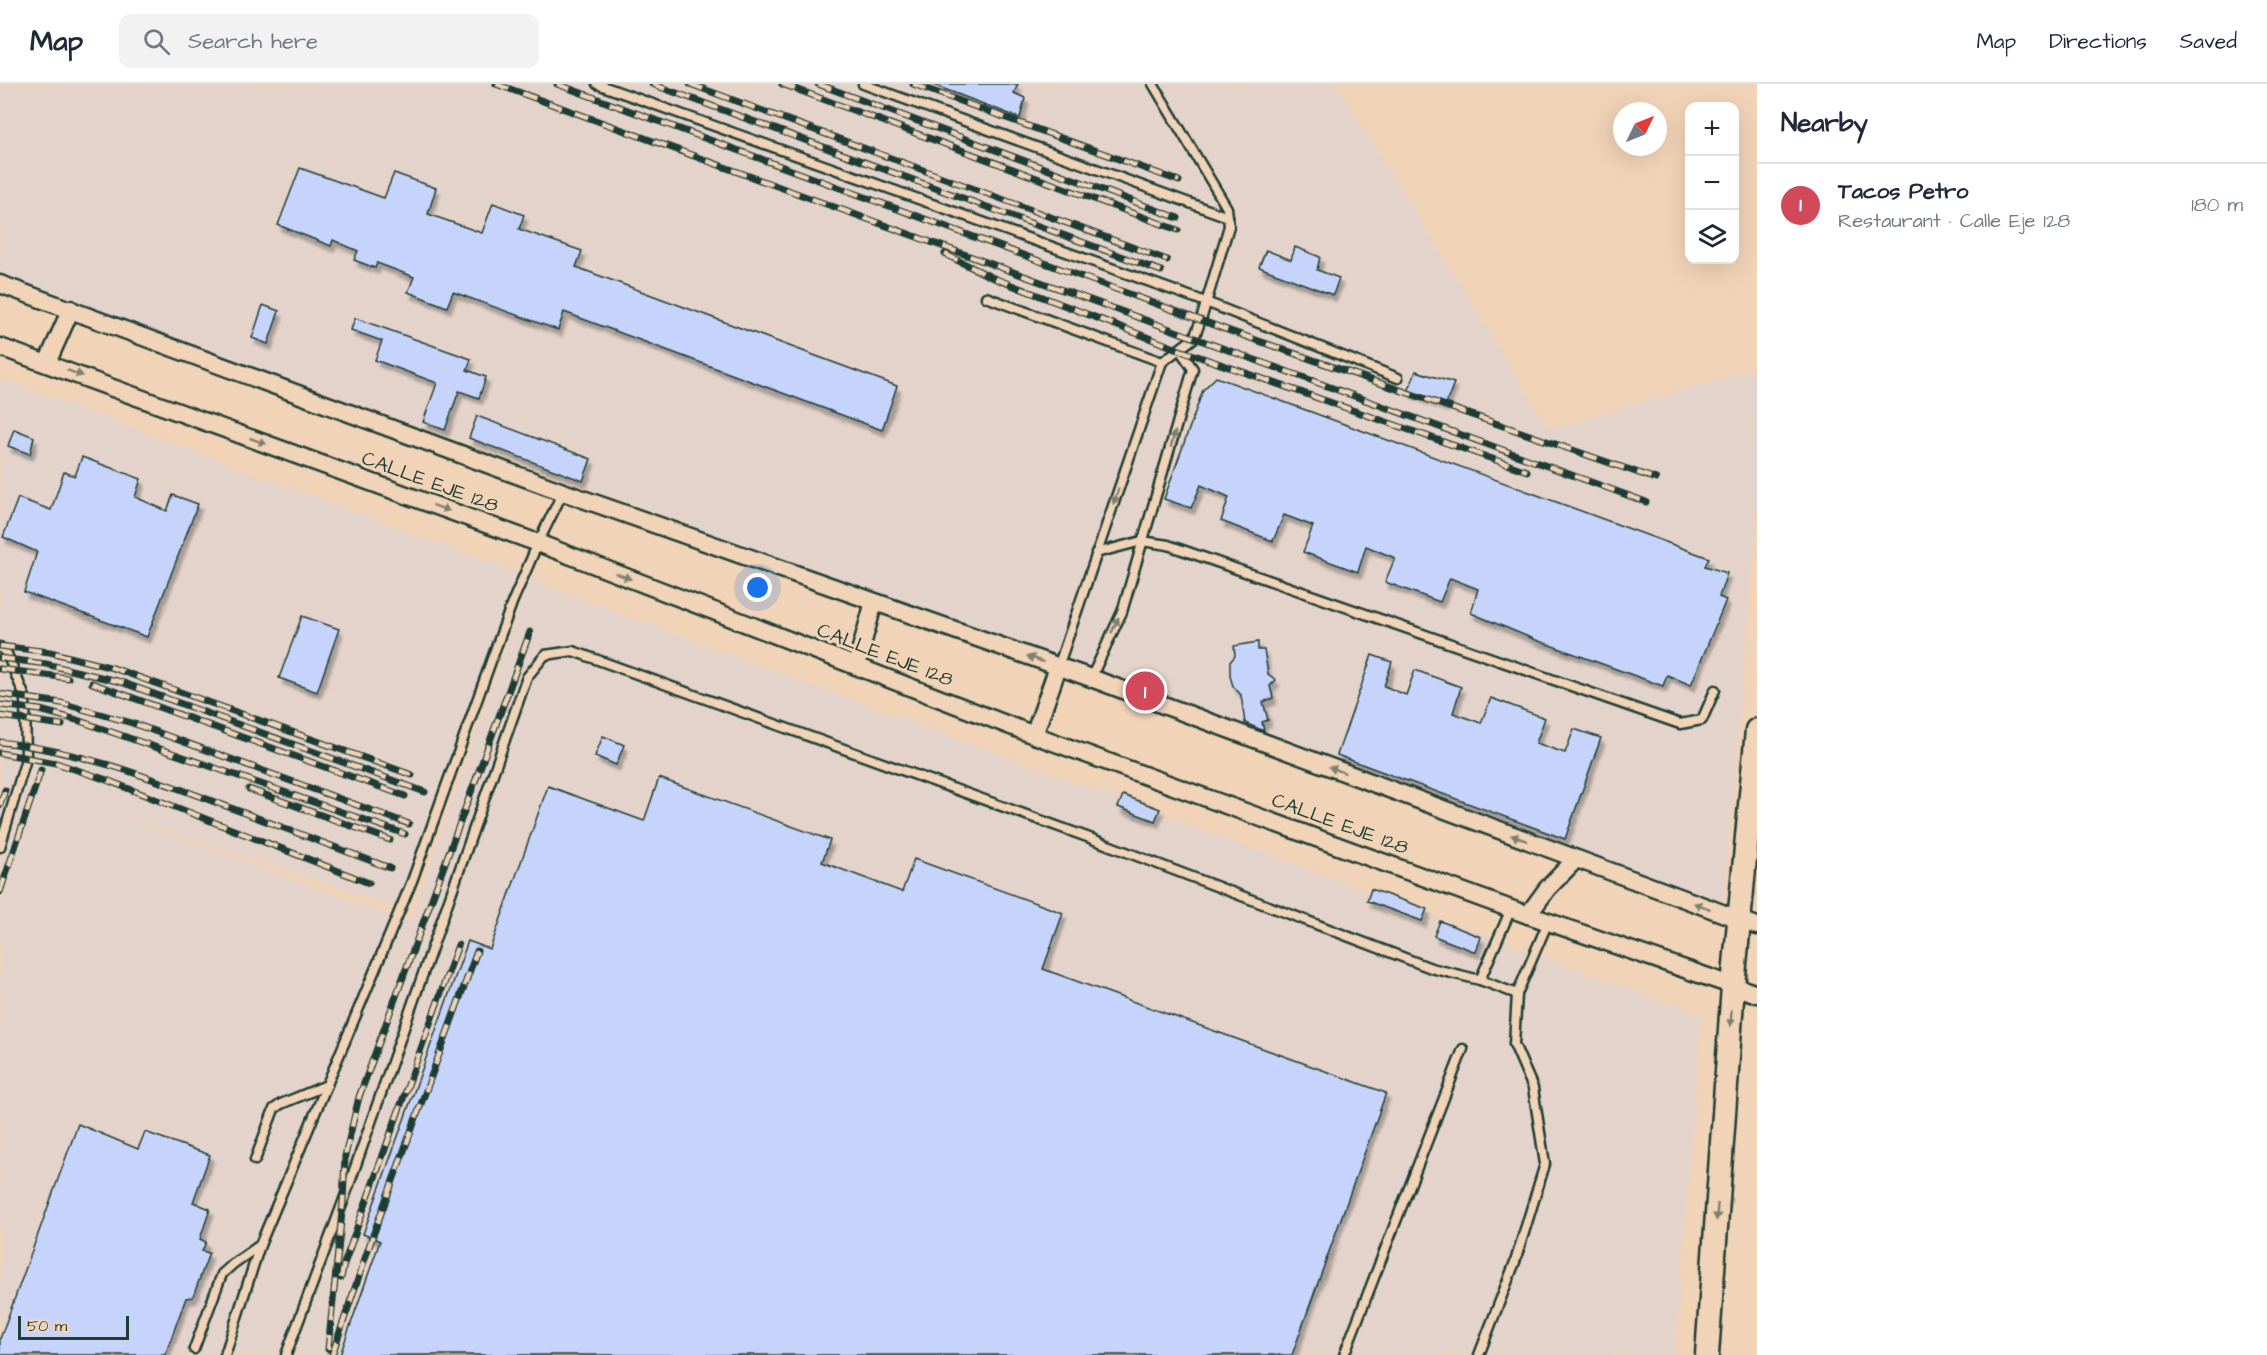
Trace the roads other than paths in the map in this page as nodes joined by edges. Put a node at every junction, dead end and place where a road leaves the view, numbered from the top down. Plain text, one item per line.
1 (597, 84) edge
2 (863, 84) edge
3 (1153, 84) edge
4 (1228, 217) junction
5 (0, 284) edge
6 (986, 297) dead end
7 (1206, 302) junction
8 (71, 309) junction
9 (0, 346) edge
10 (1180, 350) junction
11 (1162, 362) junction
12 (47, 363) junction
13 (1398, 378) dead end
14 (563, 492) junction
15 (1142, 541) junction
16 (538, 543) junction
17 (1096, 552) junction
18 (874, 602) junction
19 (0, 647) edge
20 (856, 666) junction
21 (1058, 668) junction
22 (1091, 678) junction
23 (1715, 690) dead end
24 (1757, 730) edge
25 (1034, 735) junction
26 (0, 847) edge
27 (1576, 859) junction
28 (1511, 909) junction
29 (1528, 915) junction
30 (1548, 922) junction
31 (1749, 923) edge
32 (1480, 980) junction
33 (1733, 986) junction
34 (1517, 994) junction
35 (1757, 994) edge
36 (1463, 1049) dead end
37 (327, 1085) junction
38 (255, 1160) dead end
39 (260, 1245) junction
40 (194, 1349) dead end
41 (225, 1355) edge
42 (286, 1355) edge
43 (1344, 1355) edge
44 (1479, 1355) edge
45 (1707, 1355) edge

1 - 7 lane
2 - 4 lane
3 - 4 lane
4 - 7 lane
5 - 8 street, CALLE EJE 128
6 - 11 lane
7 - 10 lane
7 - 13 lane
8 - 12 street
8 - 14 street, CALLE EJE 128
9 - 12 street, CALLE EJE 128
10 - 11 lane
15 -> 10 lane
11 -> 17 lane
12 -> 16 street, CALLE EJE 128
14 - 16 lane
14 - 18 street, CALLE EJE 128
15 - 17 lane
22 -> 15 lane
15 - 23 lane
16 -> 20 street, CALLE EJE 128
16 - 37 lane
17 - 21 lane
18 - 20 street
21 -> 18 street, CALLE EJE 128
19 - 26 lane
20 - 25 street, CALLE EJE 128
21 - 22 street, CALLE EJE 128
21 - 25 street
27 -> 22 street, CALLE EJE 128
24 - 31 street
25 - 28 street, CALLE EJE 128
27 - 29 street
31 -> 27 street, CALLE EJE 128
28 - 29 street, CALLE EJE 128
28 - 32 lane
29 - 30 street, CALLE EJE 128
30 - 33 street, CALLE EJE 128
30 - 34 lane
31 - 33 street
32 - 34 lane
32 - 42 lane
33 - 35 street, CALLE EJE 128
33 -> 45 street
34 - 44 lane
36 - 43 lane
37 - 38 lane
37 - 39 lane
39 - 40 lane
39 - 41 lane

